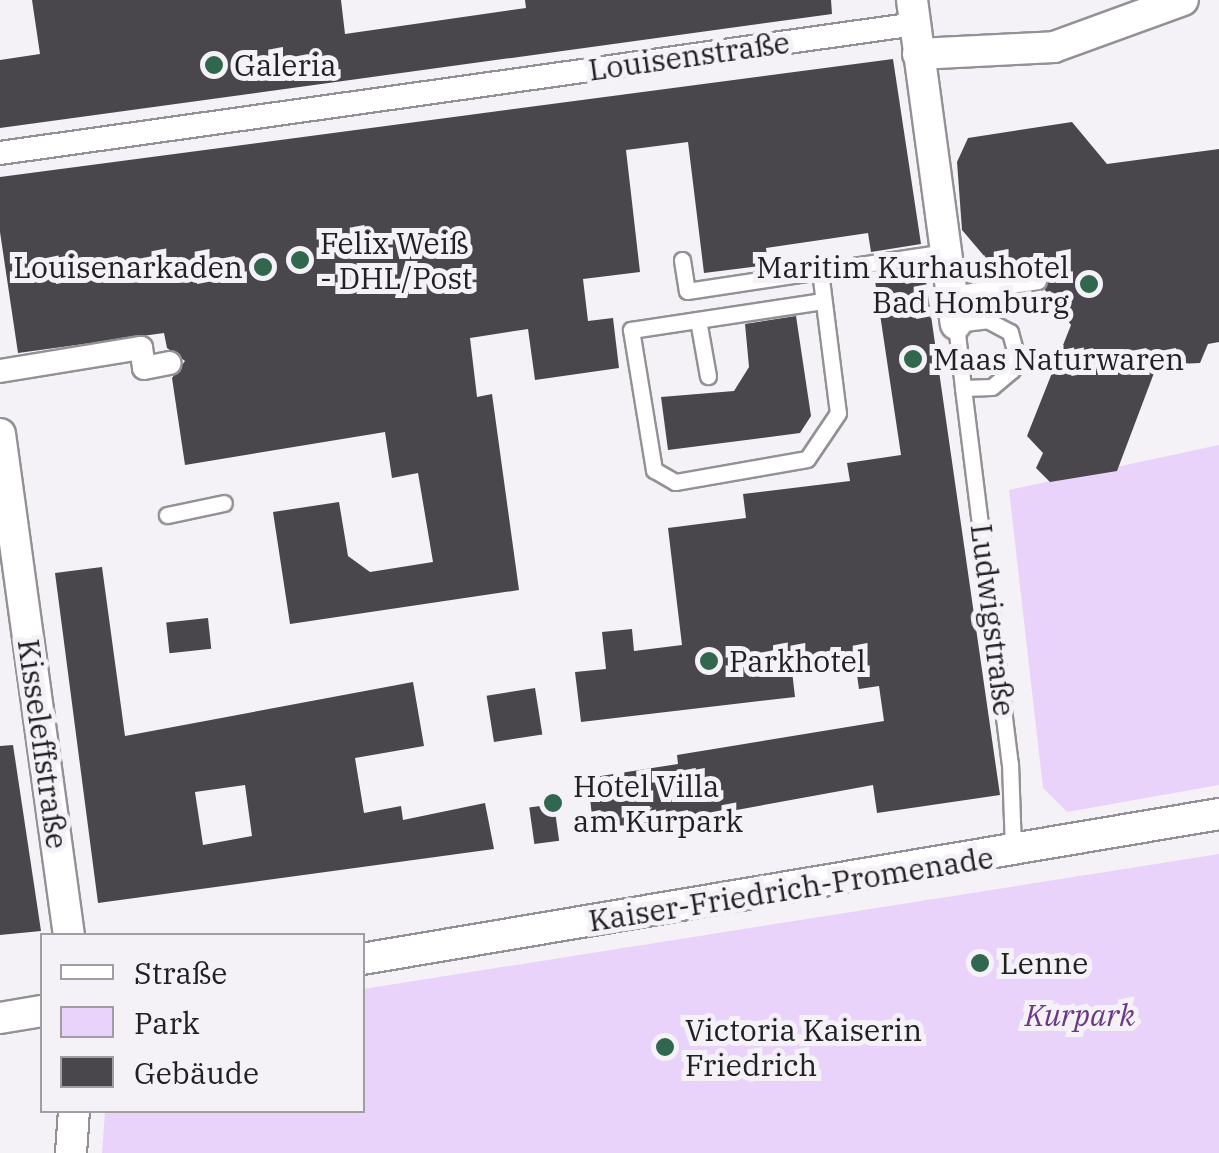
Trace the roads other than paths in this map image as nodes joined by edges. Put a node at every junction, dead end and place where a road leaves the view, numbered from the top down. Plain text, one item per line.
1 (1183, 0) edge
2 (915, 26) edge
3 (0, 153) edge
4 (946, 252) junction
5 (682, 260) dead end
6 (820, 271) junction
7 (1038, 282) dead end
8 (824, 301) junction
9 (954, 309) junction
10 (698, 320) junction
11 (170, 363) dead end
12 (0, 371) edge
13 (708, 376) dead end
14 (964, 388) junction
15 (0, 434) edge
16 (224, 503) dead end
17 (166, 515) dead end
18 (1219, 814) edge
19 (1013, 852) junction
20 (69, 933) edge
21 (365, 959) edge
22 (40, 1011) edge
23 (0, 1018) edge
24 (74, 1113) edge
25 (71, 1153) edge

1 - 2 street, Louisenstraße
2 - 3 street, Louisenstraße
2 - 4 street, Ludwigstraße
4 - 6 lane
4 - 9 street, Ludwigstraße
5 - 6 lane
6 - 8 lane
7 - 9 lane
8 - 10 lane
8 - 10 lane
9 - 14 lane, Ludwigstraße
9 - 14 lane
10 - 13 lane
11 - 12 street
14 - 19 lane, Ludwigstraße
15 - 20 street, Kisseleffstraße
16 - 17 lane
18 - 19 street, Kaiser-Friedrich-Promenade
19 - 21 street, Kaiser-Friedrich-Promenade
22 - 23 street
24 - 25 street

